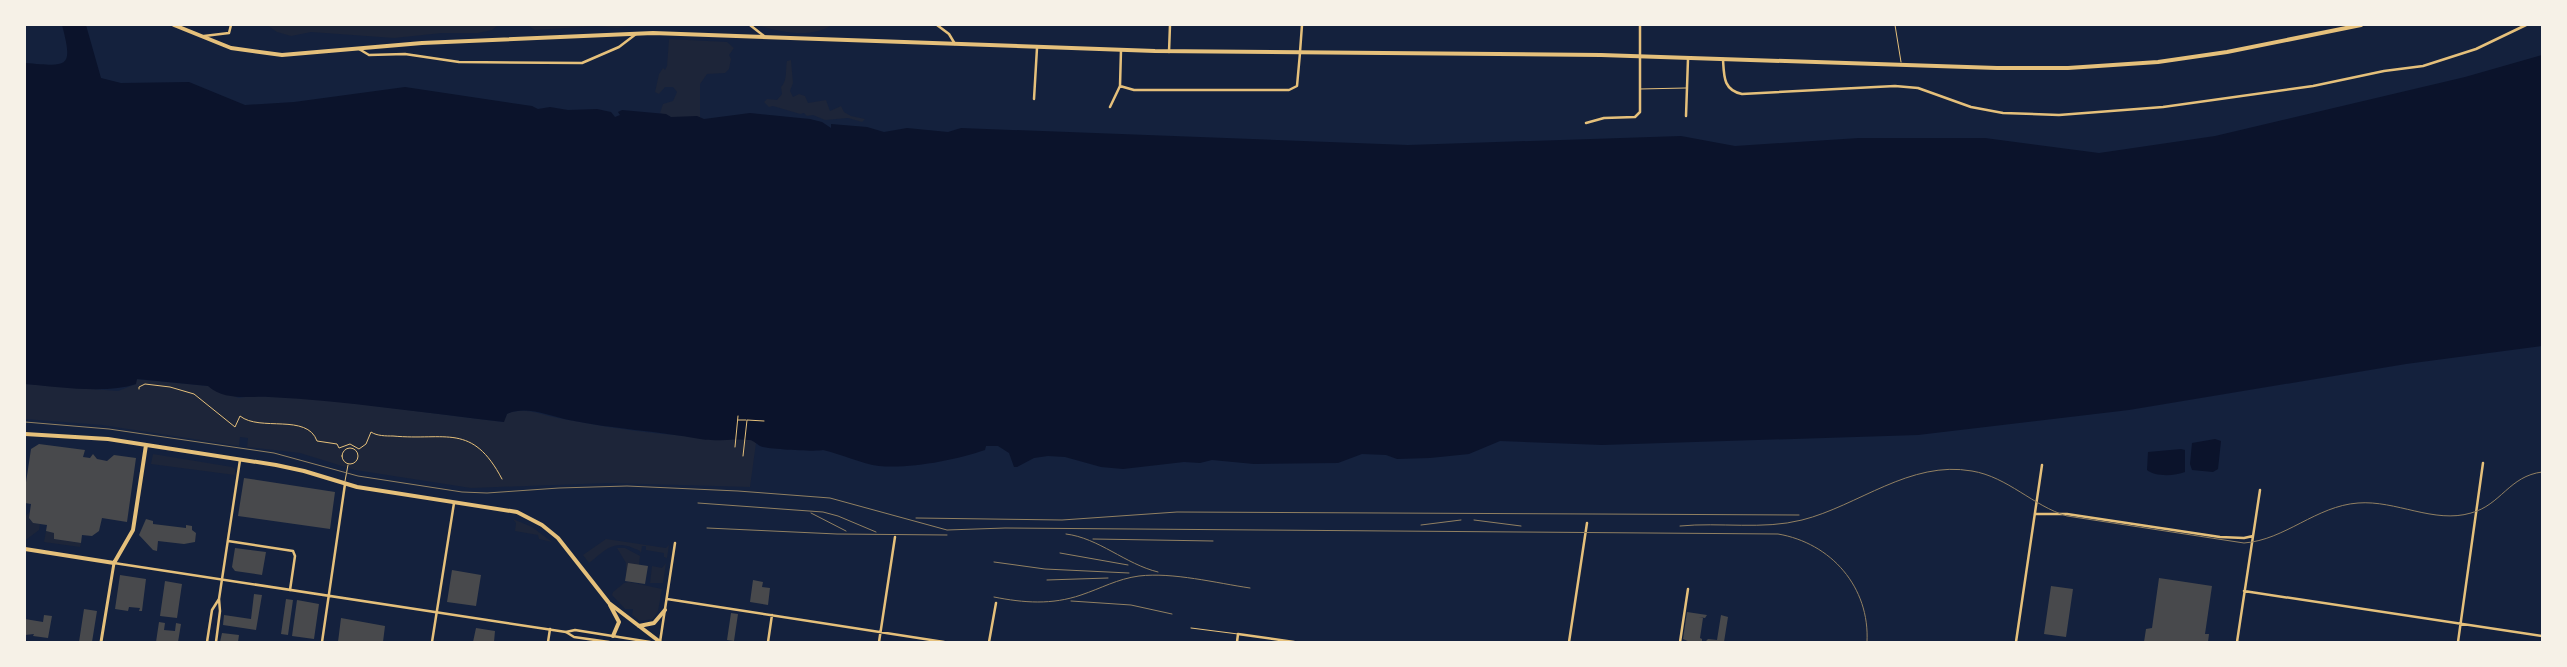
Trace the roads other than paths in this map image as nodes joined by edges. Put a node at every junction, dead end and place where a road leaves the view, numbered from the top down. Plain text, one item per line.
1 (174, 25) edge
2 (231, 25) edge
3 (750, 25) edge
4 (937, 25) edge
5 (1170, 25) edge
6 (1302, 25) edge
7 (1640, 25) edge
8 (1895, 25) edge
9 (2361, 25) edge
10 (2526, 25) edge
11 (637, 33) junction
12 (203, 37) junction
13 (766, 38) junction
14 (956, 44) junction
15 (1037, 47) junction
16 (359, 49) junction
17 (1121, 50) junction
18 (1170, 52) junction
19 (1300, 53) junction
20 (1640, 56) junction
21 (1688, 57) junction
22 (1723, 59) junction
23 (1901, 66) junction
24 (1120, 86) junction
25 (1687, 88) junction
26 (1640, 89) junction
27 (1034, 98) dead end
28 (1110, 106) dead end
29 (1686, 116) dead end
30 (1586, 123) dead end
31 (25, 434) edge
32 (146, 445) junction
33 (240, 460) junction
34 (2482, 463) dead end
35 (349, 464) junction
36 (2042, 465) dead end
37 (345, 484) junction
38 (2260, 490) dead end
39 (454, 501) junction
40 (2035, 514) junction
41 (1587, 523) dead end
42 (2253, 536) junction
43 (895, 537) dead end
44 (228, 541) junction
45 (675, 543) dead end
46 (25, 549) edge
47 (114, 562) junction
48 (222, 580) junction
49 (1688, 589) dead end
50 (290, 590) junction
51 (2244, 591) junction
52 (329, 597) junction
53 (219, 599) junction
54 (667, 599) junction
55 (609, 603) junction
56 (996, 604) dead end
57 (665, 610) junction
58 (437, 612) junction
59 (772, 615) junction
60 (2460, 624) junction
61 (638, 626) junction
62 (1191, 628) dead end
63 (550, 629) junction
64 (566, 632) junction
65 (880, 632) junction
66 (1238, 634) junction
67 (613, 636) junction
68 (2542, 636) edge
69 (101, 642) edge
70 (207, 642) edge
71 (216, 642) edge
72 (322, 642) edge
73 (432, 642) edge
74 (548, 642) edge
75 (610, 642) edge
76 (650, 642) edge
77 (660, 642) edge
78 (768, 642) edge
79 (879, 642) edge
80 (944, 642) edge
81 (990, 642) edge
82 (1237, 642) edge
83 (1294, 642) edge
84 (1569, 642) edge
85 (1680, 642) edge
86 (2016, 642) edge
87 (2237, 642) edge
88 (2458, 642) edge

1 - 12 main road
2 - 12 street
3 - 13 street
4 - 14 street
5 - 18 street
6 - 19 street
7 - 20 street
8 - 23 lane
9 - 23 main road
10 - 22 street
11 - 13 main road
11 - 16 main road
11 - 16 street
12 - 16 main road
13 - 14 main road
14 - 15 main road
15 - 17 main road
15 - 27 street
17 - 18 main road
17 - 24 street
18 - 19 main road
19 - 20 main road
19 - 24 street
20 - 21 main road
20 - 26 street
21 - 22 main road
21 - 25 street
22 - 23 main road
24 - 28 street
25 - 26 lane
25 - 29 street
26 - 30 street
31 - 32 main road
32 - 33 main road
32 - 47 main road
33 - 37 main road
33 - 44 street
34 - 60 street
35 - 35 lane
35 - 37 lane
36 - 40 street
37 - 39 main road
37 - 52 street
38 - 42 street
39 - 55 main road
39 - 58 street
40 - 42 street
40 - 86 street
41 - 84 street
42 - 51 street
43 - 65 street
44 - 48 street
44 - 50 street
45 - 54 street
46 - 47 main road
47 - 48 street
47 - 69 main road
48 - 50 street
48 - 53 street
49 - 85 street
50 - 52 street
51 - 60 street
51 - 87 street
52 - 58 street
52 - 72 street
53 - 70 street
53 - 71 street
54 - 57 street
54 - 59 street
55 - 61 main road
55 - 67 main road
56 - 81 street
57 - 61 main road
57 - 77 street
58 - 63 street
58 - 73 street
59 - 65 street
59 - 78 street
60 - 68 street
60 - 88 street
61 - 77 main road
62 - 66 lane
63 - 64 street
63 - 74 street
64 - 67 street
64 - 75 street
65 - 79 street
65 - 80 street
66 - 82 street
66 - 83 street
67 - 76 street

